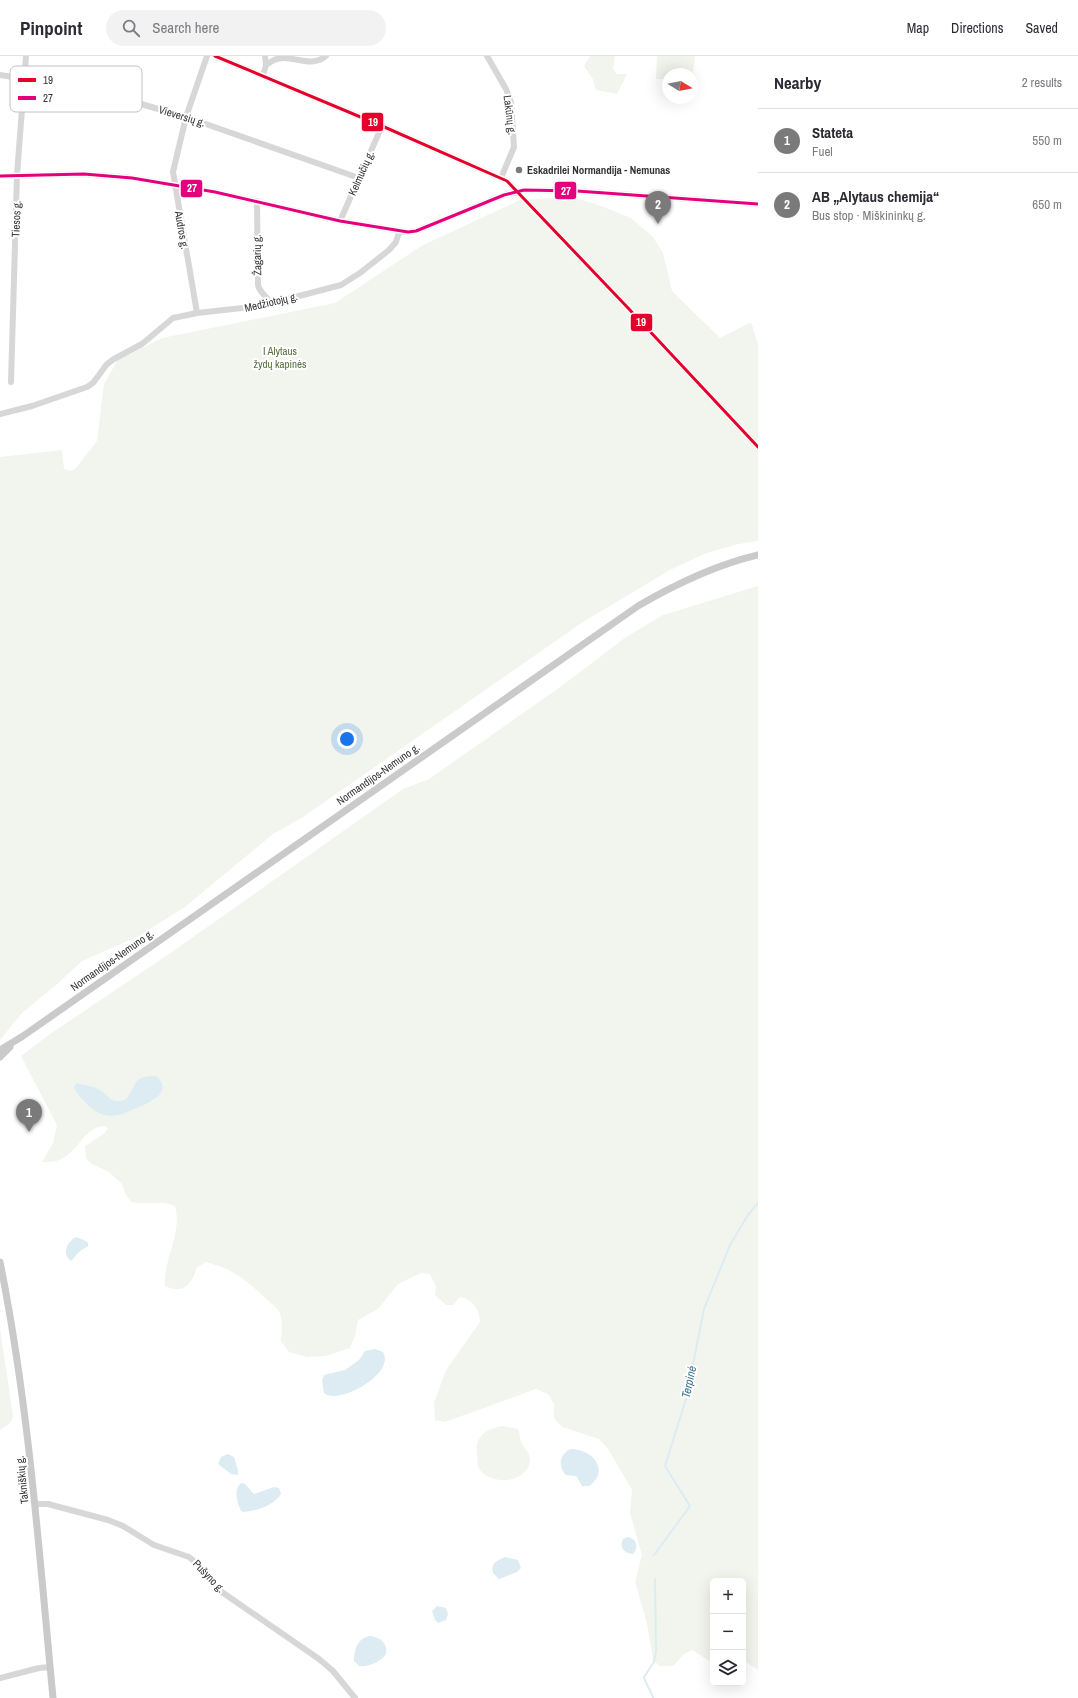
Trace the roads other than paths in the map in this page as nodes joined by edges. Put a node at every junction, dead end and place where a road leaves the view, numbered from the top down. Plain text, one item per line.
1 (26, 56) edge
2 (207, 56) edge
3 (216, 56) edge
4 (265, 56) edge
5 (326, 56) edge
6 (487, 56) edge
7 (266, 65) junction
8 (25, 66) edge
9 (0, 75) edge
10 (263, 75) junction
11 (10, 77) edge
12 (142, 104) edge
13 (22, 112) edge
14 (186, 117) junction
15 (382, 126) junction
16 (0, 176) edge
17 (17, 176) junction
18 (359, 178) junction
19 (501, 178) junction
20 (174, 185) junction
21 (517, 191) junction
22 (257, 201) junction
23 (758, 204) edge
24 (340, 221) junction
25 (399, 232) junction
26 (270, 304) junction
27 (197, 312) junction
28 (10, 382) dead end
29 (0, 414) edge
30 (758, 447) edge
31 (758, 555) edge
32 (23, 1036) junction
33 (0, 1050) edge
34 (0, 1057) edge
35 (0, 1262) edge
36 (36, 1504) junction
37 (50, 1667) junction
38 (0, 1678) edge
39 (52, 1698) edge
40 (355, 1698) edge

1 - 8 street, Tiesos g.
2 - 14 street, Audros g.
3 - 10 street
4 - 7 street
5 - 7 street
6 - 19 street, Lakūnų g.
7 - 10 street
9 - 11 street, Vieversių g.
10 - 15 street
12 - 14 street, Vieversių g.
13 - 17 street, Tiesos g.
14 - 18 street, Vieversių g.
14 - 20 street, Audros g.
15 - 18 street, Kelmučių g.
15 - 19 street
16 - 17 street
17 - 20 street
17 - 28 street, Tiesos g.
18 - 24 street, Kelmučių g.
19 - 21 street
20 - 22 street
20 - 27 street, Audros g.
21 - 23 street
21 - 25 street
21 - 30 street
22 - 24 street
22 - 26 street, Žagarių g.
24 - 25 street
25 - 26 street, Medžiotojų g.
26 - 27 street, Medžiotojų g.
27 - 29 street, Medžiotojų g.
31 - 32 main road, Normandijos-Nemuno g.
32 - 33 main road, Normandijos-Nemuno g.
32 - 34 main road, Normandijos-Nemuno g.
35 - 36 main road, Takniškių g.
36 - 37 main road, Takniškių g.
36 - 40 street, Pušyno g.
37 - 38 street
37 - 39 main road, Takniškių g.

